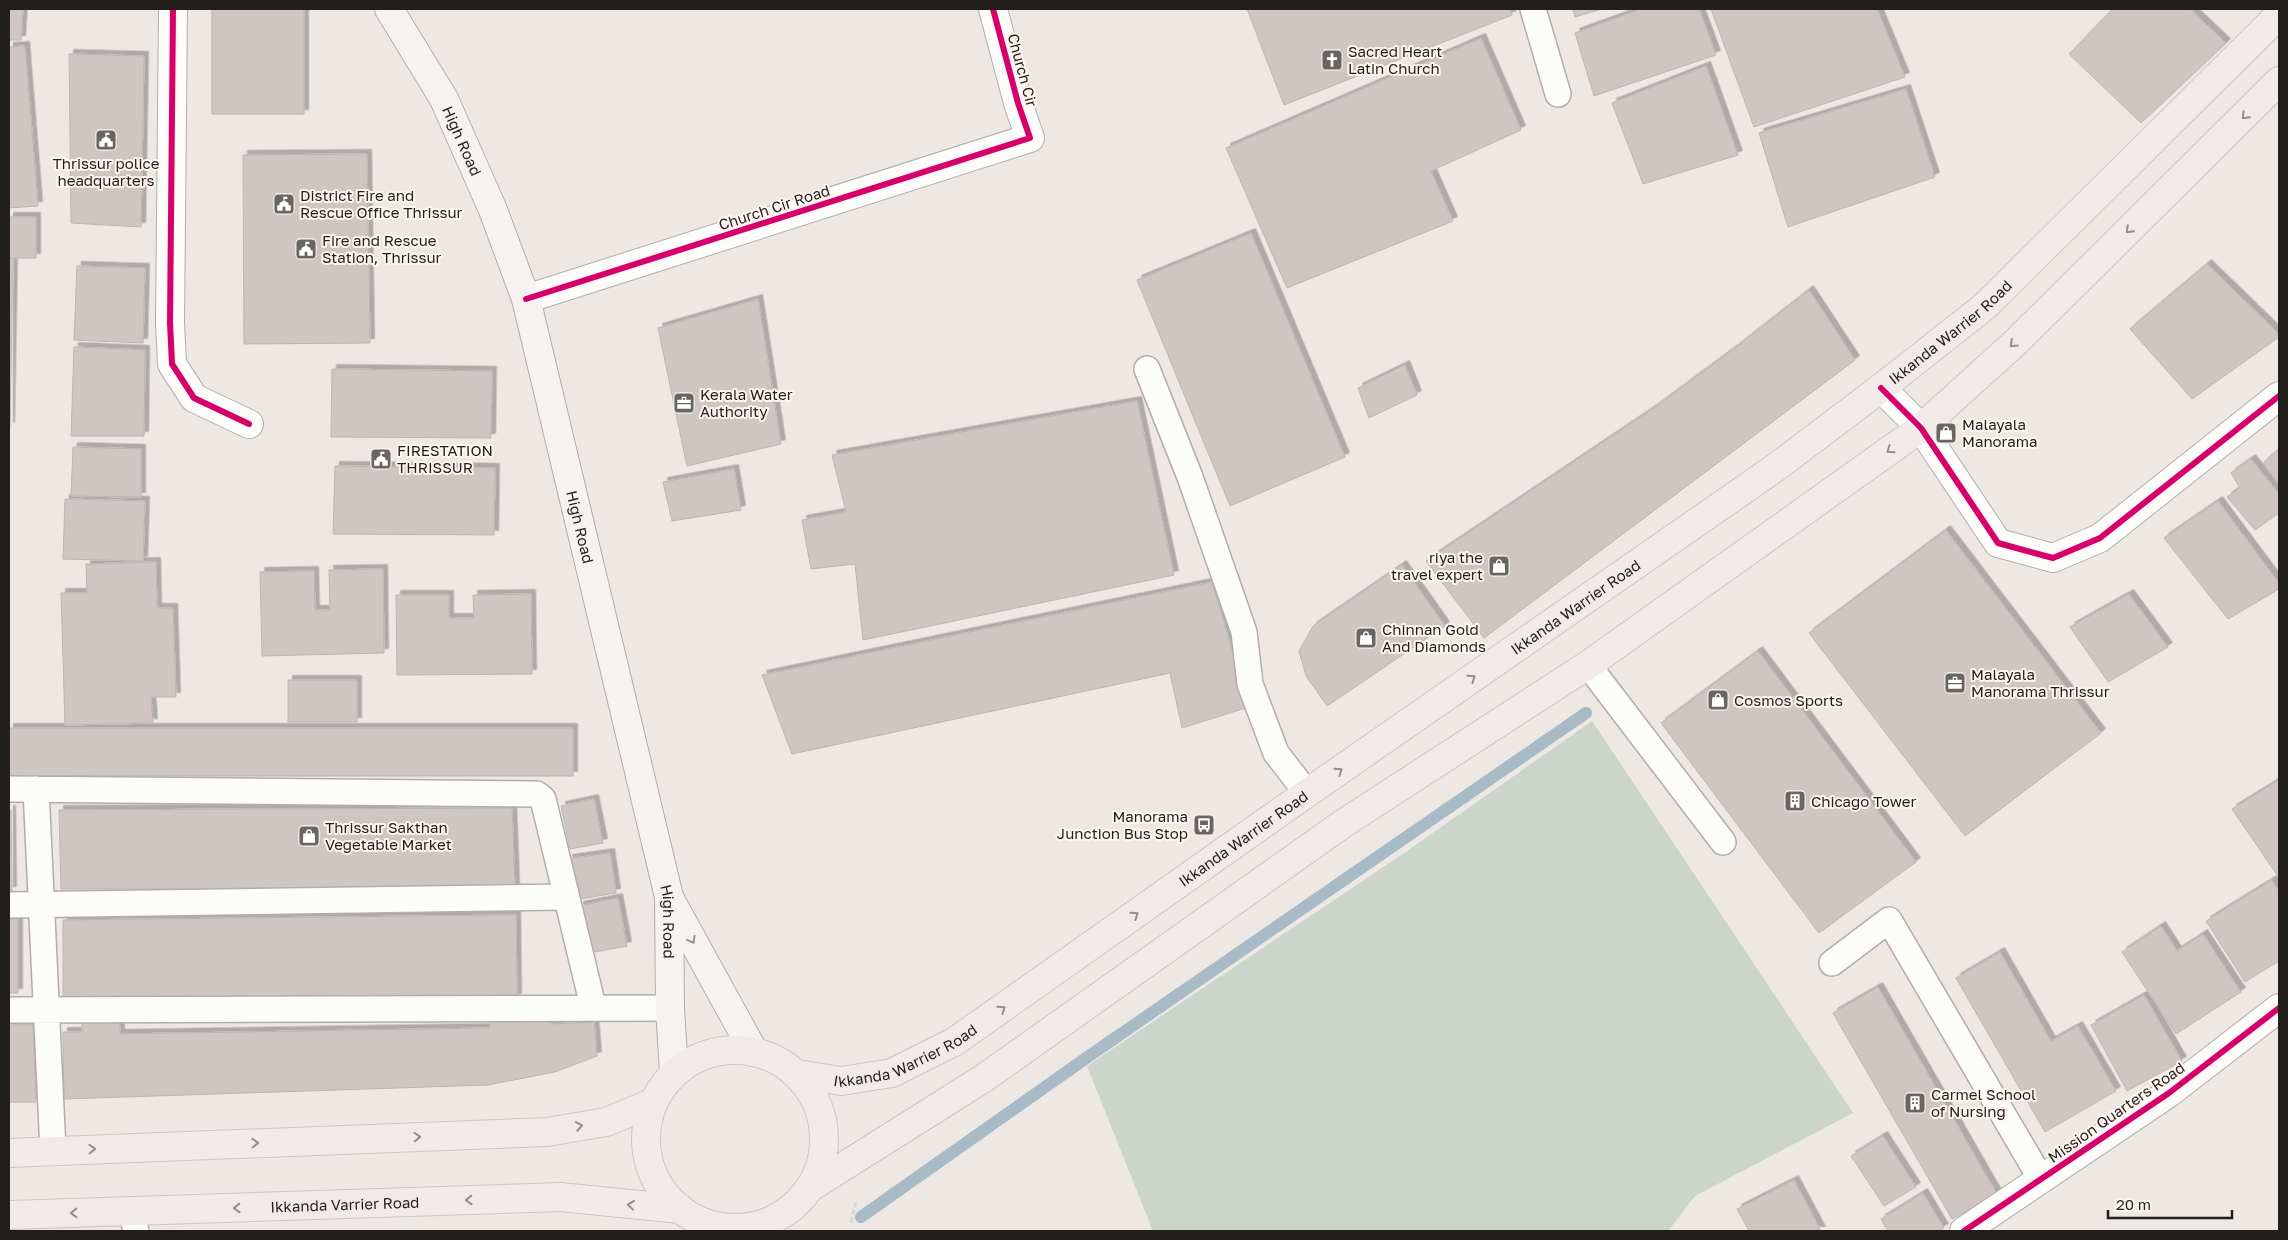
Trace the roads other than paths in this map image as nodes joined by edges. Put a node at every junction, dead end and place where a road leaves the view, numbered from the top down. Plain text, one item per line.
1 (173, 9) edge
2 (389, 9) edge
3 (993, 9) edge
4 (1533, 9) edge
5 (2279, 15) edge
6 (2279, 82) edge
7 (1558, 94) dead end
8 (1030, 138) joint
9 (526, 299) junction
10 (1147, 369) dead end
11 (1880, 388) junction
12 (2279, 396) edge
13 (249, 424) dead end
14 (1921, 428) junction
15 (1588, 664) junction
16 (36, 788) junction
17 (9, 789) edge
18 (1307, 793) junction
19 (1723, 842) dead end
20 (566, 898) junction
21 (669, 898) junction
22 (9, 905) edge
23 (41, 906) junction
24 (1832, 963) dead end
25 (588, 1007) junction
26 (670, 1008) junction
27 (2279, 1008) edge
28 (9, 1010) edge
29 (46, 1010) junction
30 (754, 1052) junction
31 (674, 1073) junction
32 (797, 1074) junction
33 (652, 1103) junction
34 (53, 1151) junction
35 (9, 1153) edge
36 (2041, 1179) junction
37 (810, 1187) junction
38 (680, 1209) junction
39 (9, 1215) edge
40 (134, 1221) edge
41 (773, 1226) edge
42 (1964, 1231) edge

1 - 13 street
2 - 9 main road, High Road
3 - 8 street, Church Cir
4 - 7 lane
5 - 11 main road, Ikkanda Warrier Road
6 -> 14 main road
8 - 9 street, Church Cir Road
9 - 21 main road, High Road
10 - 18 lane
11 - 14 street
18 -> 11 main road, Ikkanda Warrier Road
12 - 14 street
14 -> 15 main road
15 - 19 lane
15 - 37 main road
16 - 17 lane
16 - 20 lane
16 - 23 lane
32 -> 18 main road, Ikkanda Warrier Road
20 - 23 lane
20 - 25 lane
21 - 26 main road, High Road
21 -> 30 main road
22 - 23 lane
23 - 29 lane
24 - 36 lane
25 - 26 lane
25 - 29 lane
26 - 31 main road, High Road
27 - 36 street, Mission Quarters Road
28 - 29 lane
29 - 34 lane
30 - 31 main road
30 - 32 main road
31 - 33 main road
32 - 37 main road
34 -> 33 main road
33 - 38 main road
34 - 35 main road
36 - 42 street, Mission Quarters Road
37 - 41 main road
38 -> 40 main road, Ikkanda Varrier Road
38 - 41 main road
40 -> 39 main road, Ikkanda Varrier Road

